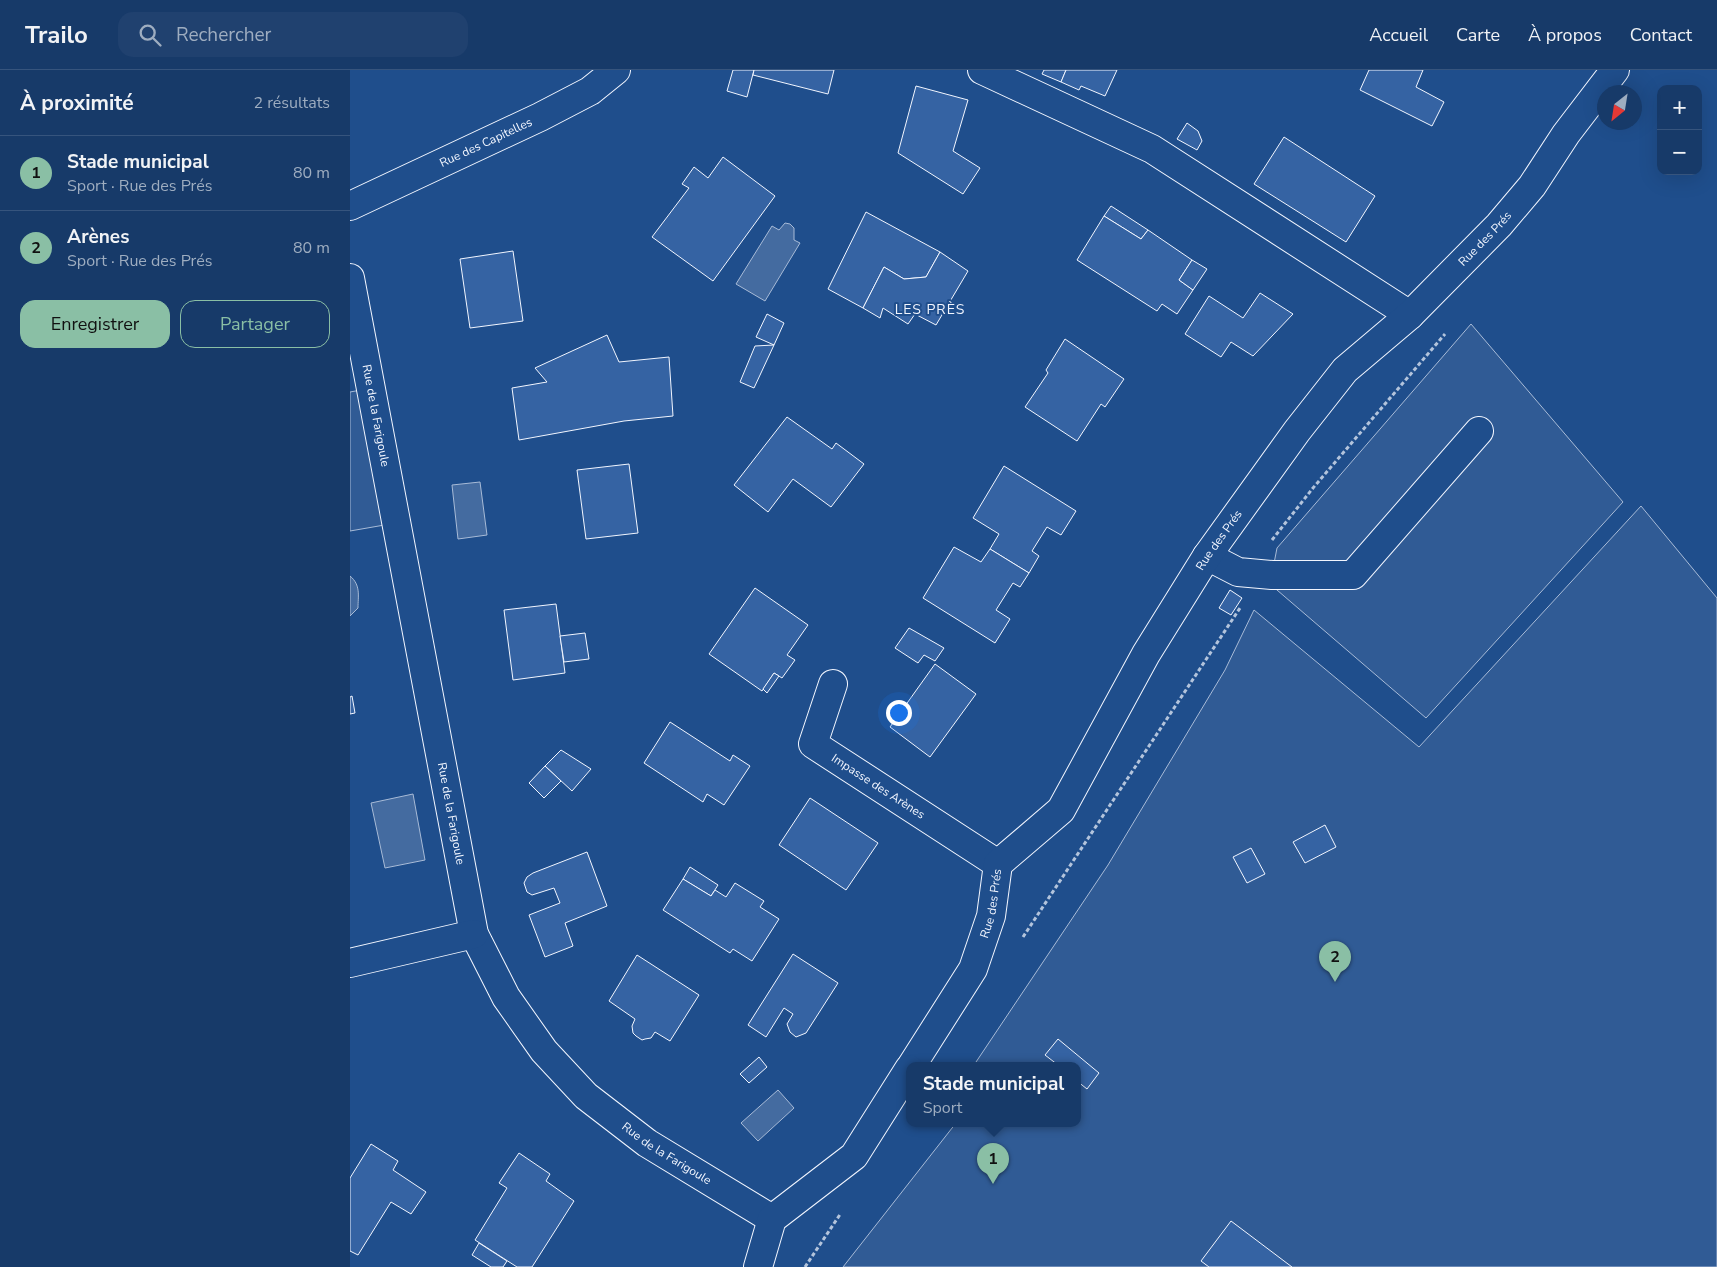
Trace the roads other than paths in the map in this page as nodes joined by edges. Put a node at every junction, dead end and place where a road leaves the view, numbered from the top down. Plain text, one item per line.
1 (616, 70) edge
2 (982, 70) edge
3 (1614, 70) edge
4 (350, 206) edge
5 (350, 278) edge
6 (1410, 315) junction
7 (1479, 431) dead end
8 (1207, 556) junction
9 (833, 684) dead end
10 (998, 864) junction
11 (474, 934) junction
12 (350, 964) edge
13 (914, 1062) edge
14 (906, 1074) edge
15 (772, 1219) junction
16 (758, 1267) edge

1 - 4 street, Rue des Capitelles
2 - 6 street
3 - 6 street, Rue des Prés
5 - 11 street, Rue de la Farigoule
6 - 8 street, Rue des Prés
7 - 8 street
8 - 10 street, Rue des Prés
9 - 10 street, Impasse des Arènes
10 - 13 street, Rue des Prés
11 - 12 street
11 - 15 street, Rue de la Farigoule
14 - 15 street
15 - 16 street

